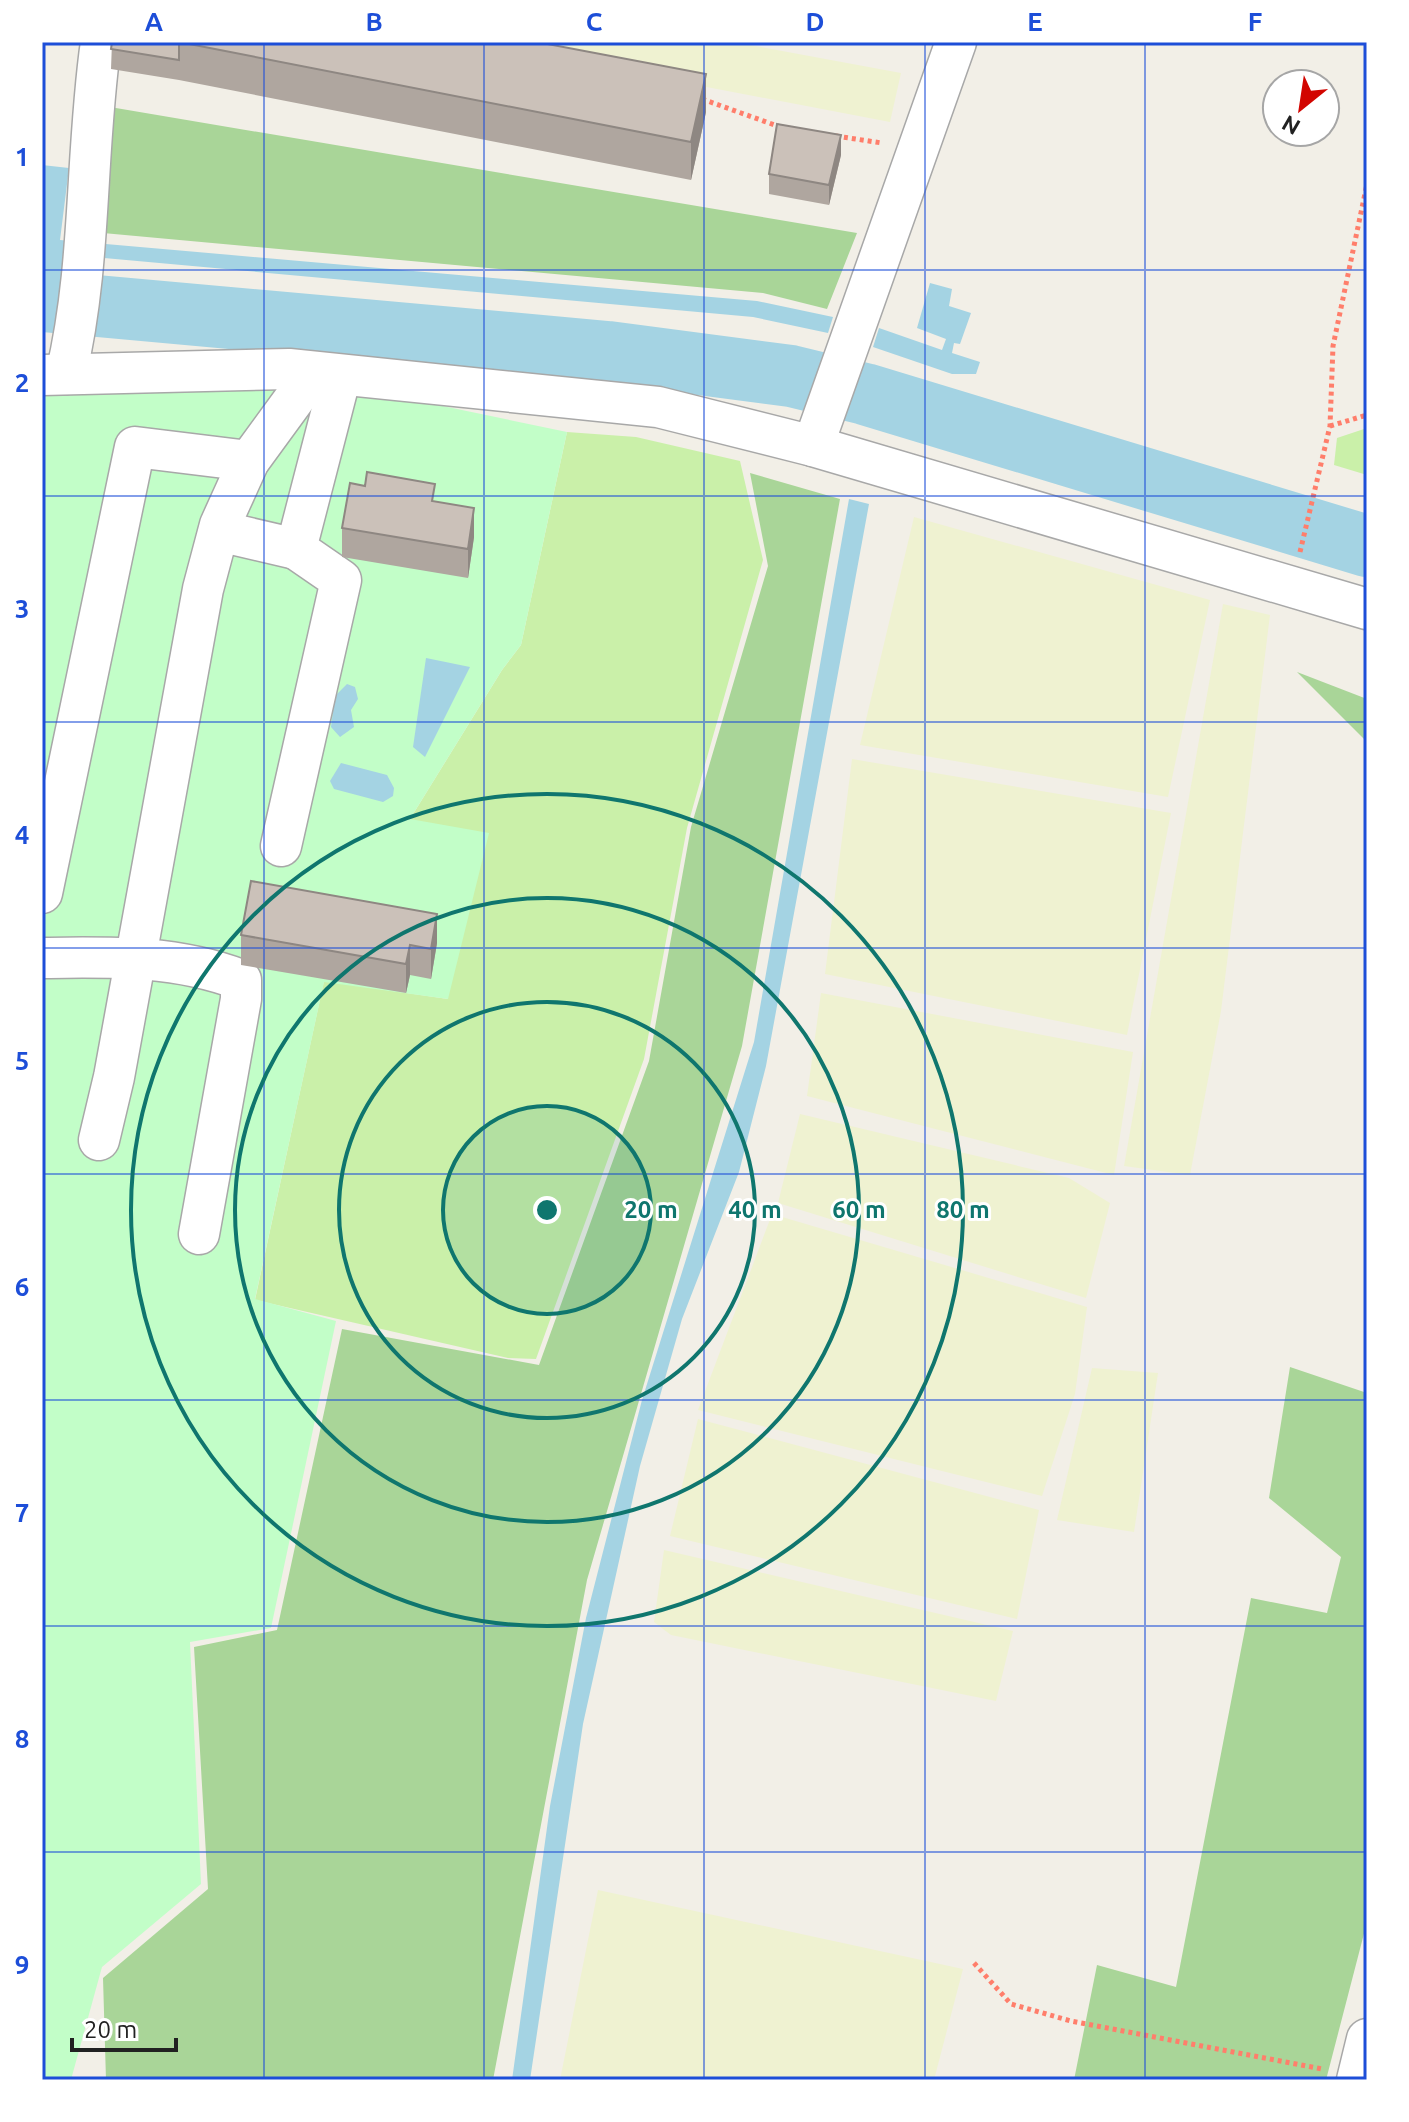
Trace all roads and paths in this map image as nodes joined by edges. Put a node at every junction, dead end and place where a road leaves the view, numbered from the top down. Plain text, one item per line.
1 (101, 42) edge
2 (956, 42) edge
3 (694, 96) edge
4 (789, 128) edge
5 (832, 135) edge
6 (918, 148) junction
7 (1367, 184) edge
8 (328, 373) junction
9 (54, 375) edge
10 (1367, 415) edge
11 (1330, 426) junction
12 (817, 436) junction
13 (249, 461) junction
14 (219, 531) junction
15 (296, 549) junction
16 (1300, 551) dead end
17 (1367, 609) edge
18 (281, 846) dead end
19 (42, 893) edge
20 (136, 957) junction
21 (42, 958) edge
22 (99, 1140) dead end
23 (199, 1234) dead end
24 (974, 1963) dead end
25 (1361, 2065) edge

1 - 9 street
2 - 6 street
3 - 4 path
5 - 6 path
6 - 12 street
7 - 11 path
8 - 9 street
8 - 12 street
8 - 13 street
8 - 15 street
10 - 11 path
11 - 16 path
12 - 17 street
13 - 14 street
13 - 19 street
14 - 15 street
14 - 20 street
15 - 18 street
20 - 21 street
20 - 22 street
20 - 23 street
24 - 25 path

